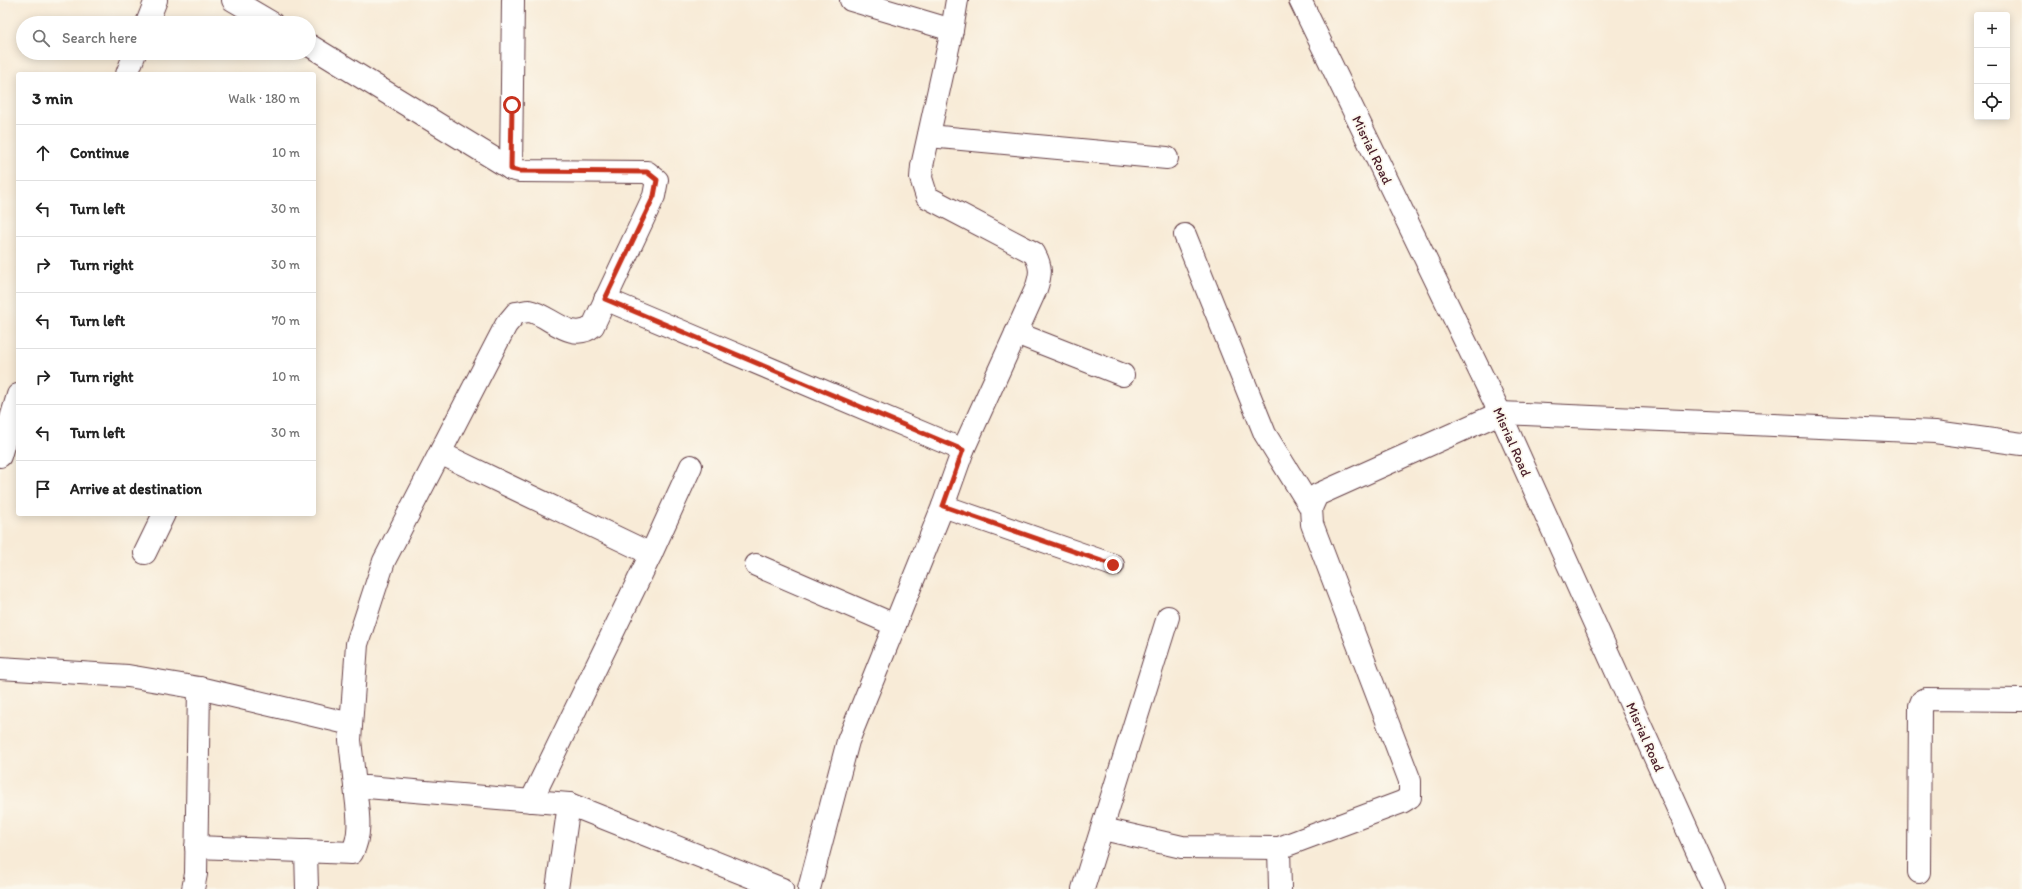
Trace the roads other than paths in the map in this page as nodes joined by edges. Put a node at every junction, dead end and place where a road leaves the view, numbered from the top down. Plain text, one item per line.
1 (156, 0) edge
2 (233, 0) edge
3 (513, 0) edge
4 (851, 0) edge
5 (957, 0) edge
6 (1300, 0) edge
7 (150, 16) edge
8 (260, 16) edge
9 (952, 30) junction
10 (316, 49) edge
11 (132, 60) edge
12 (128, 72) edge
13 (929, 136) junction
14 (1167, 158) dead end
15 (511, 169) junction
16 (1185, 235) dead end
17 (605, 299) junction
18 (1016, 333) junction
19 (1123, 374) dead end
20 (16, 401) edge
21 (1500, 413) junction
22 (2022, 444) edge
23 (963, 450) junction
24 (440, 453) junction
25 (0, 456) edge
26 (691, 466) dead end
27 (943, 506) junction
28 (1311, 508) junction
29 (163, 516) edge
30 (144, 553) dead end
31 (651, 554) junction
32 (756, 565) dead end
33 (1113, 565) dead end
34 (1168, 617) dead end
35 (895, 625) junction
36 (0, 668) edge
37 (199, 688) junction
38 (2022, 700) edge
39 (351, 724) junction
40 (355, 786) junction
41 (531, 801) junction
42 (569, 804) junction
43 (1103, 829) junction
44 (196, 847) junction
45 (1278, 848) junction
46 (306, 851) junction
47 (1919, 872) dead end
48 (745, 882) edge
49 (194, 889) edge
50 (307, 889) edge
51 (557, 889) edge
52 (782, 889) edge
53 (809, 889) edge
54 (1083, 889) edge
55 (1280, 889) edge
56 (1714, 889) edge

1 - 7 street
2 - 8 street
3 - 15 street
4 - 9 street
5 - 9 street
6 - 21 street, Misrial Road
9 - 13 street
10 - 15 street
11 - 12 street
13 - 14 street
13 - 18 street
15 - 17 street
16 - 28 street
17 - 23 street
17 - 24 street
18 - 19 street
18 - 23 street
20 - 25 street
21 - 22 street
21 - 28 street
21 - 56 street, Misrial Road
23 - 27 street
24 - 31 street
24 - 39 street
26 - 31 street
27 - 33 street
27 - 35 street
28 - 45 street
29 - 30 street
31 - 41 street
32 - 35 street
34 - 43 street
35 - 53 street
36 - 37 street
37 - 39 street
37 - 44 street
38 - 47 street
39 - 40 street
40 - 41 street
40 - 46 street
41 - 42 street
42 - 48 street
42 - 51 street
43 - 45 street
43 - 54 street
44 - 46 street
44 - 49 street
45 - 55 street
46 - 50 street
48 - 52 street

